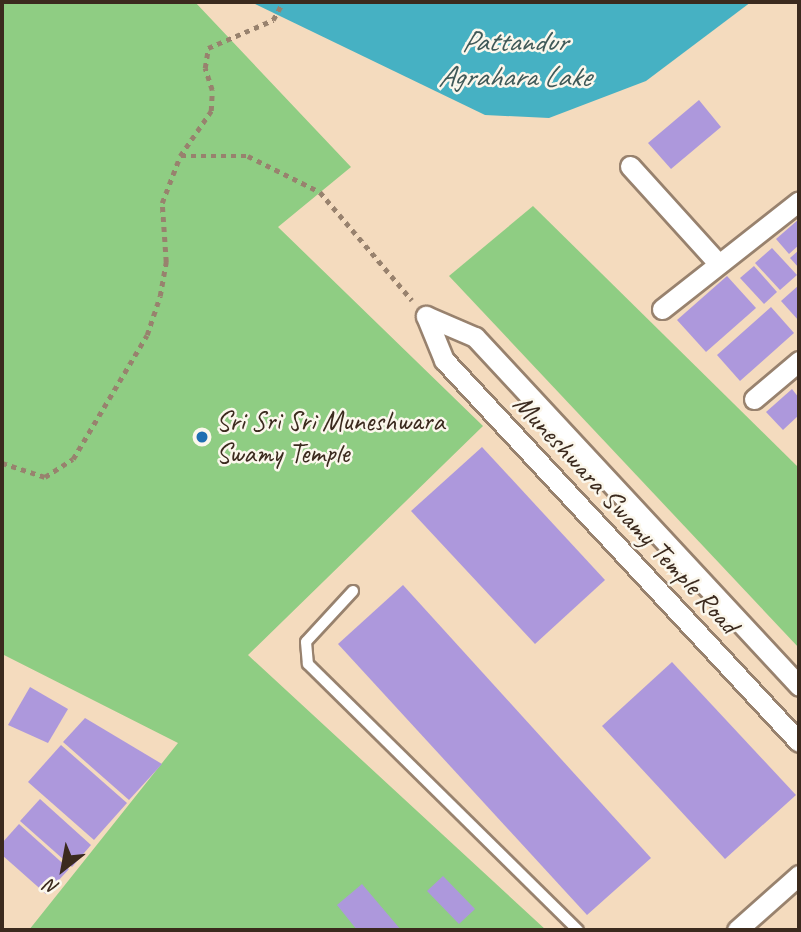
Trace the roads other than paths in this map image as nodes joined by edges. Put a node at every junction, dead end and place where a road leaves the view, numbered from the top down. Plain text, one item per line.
1 (630, 166) dead end
2 (799, 201) edge
3 (719, 264) junction
4 (662, 309) dead end
5 (799, 361) edge
6 (754, 399) dead end
7 (353, 591) dead end
8 (799, 686) edge
9 (799, 742) edge
10 (799, 875) edge
11 (578, 930) edge
12 (737, 930) edge

1 - 3 street
2 - 3 street
3 - 4 street
5 - 6 street
7 - 11 lane
8 - 9 street, Muneshwara Swamy Temple Road
10 - 12 street

